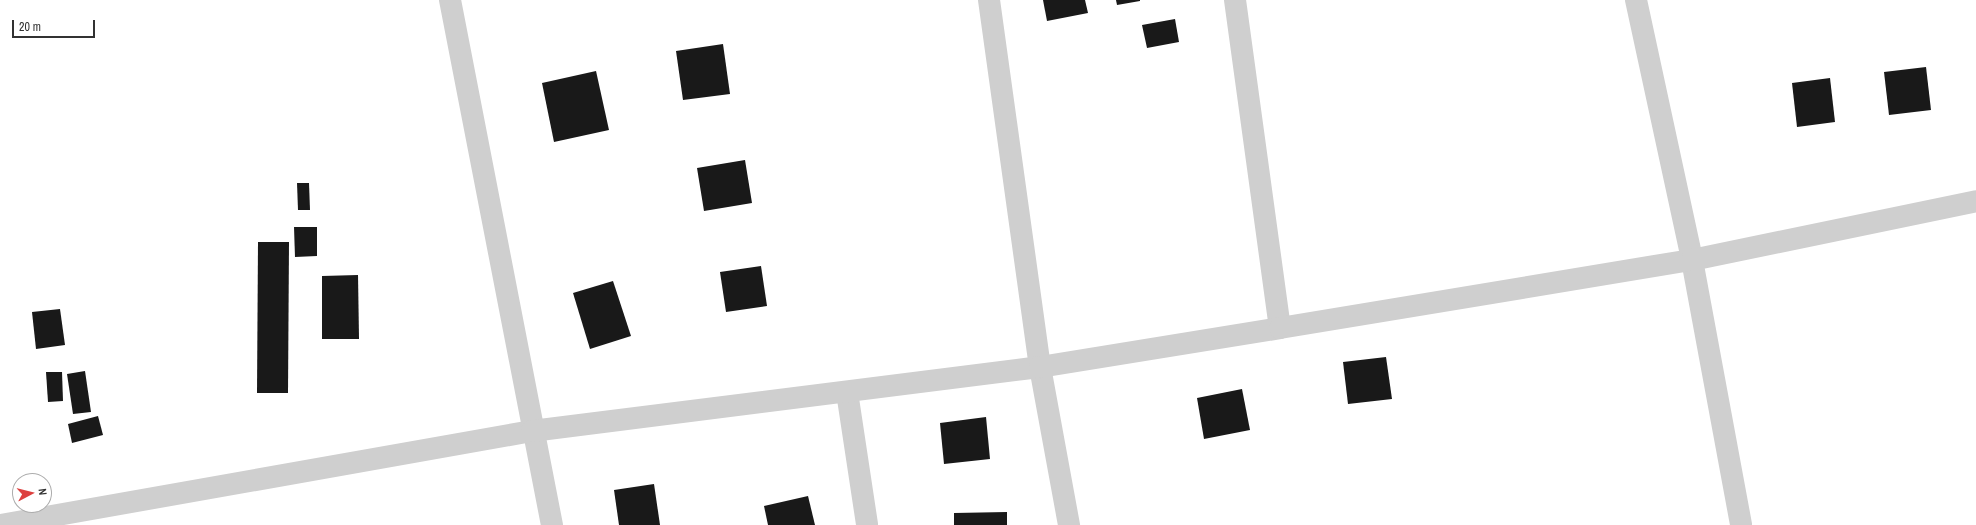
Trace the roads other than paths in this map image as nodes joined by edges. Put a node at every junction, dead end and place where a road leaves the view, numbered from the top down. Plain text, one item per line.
1 (450, 0) edge
2 (989, 0) edge
3 (1234, 0) edge
4 (1636, 0) edge
5 (1976, 201) edge
6 (1692, 260) junction
7 (1280, 328) junction
8 (1040, 367) junction
9 (847, 392) junction
10 (532, 431) junction
11 (1, 525) edge
12 (552, 525) edge
13 (867, 525) edge
14 (1069, 525) edge
15 (1742, 525) edge

1 - 10 street
2 - 8 street
3 - 7 street
4 - 6 street
5 - 6 street
6 - 7 street
6 - 15 street
7 - 8 street
8 - 9 street
8 - 14 street
9 - 10 street
9 - 13 street
10 - 11 street
10 - 12 street

